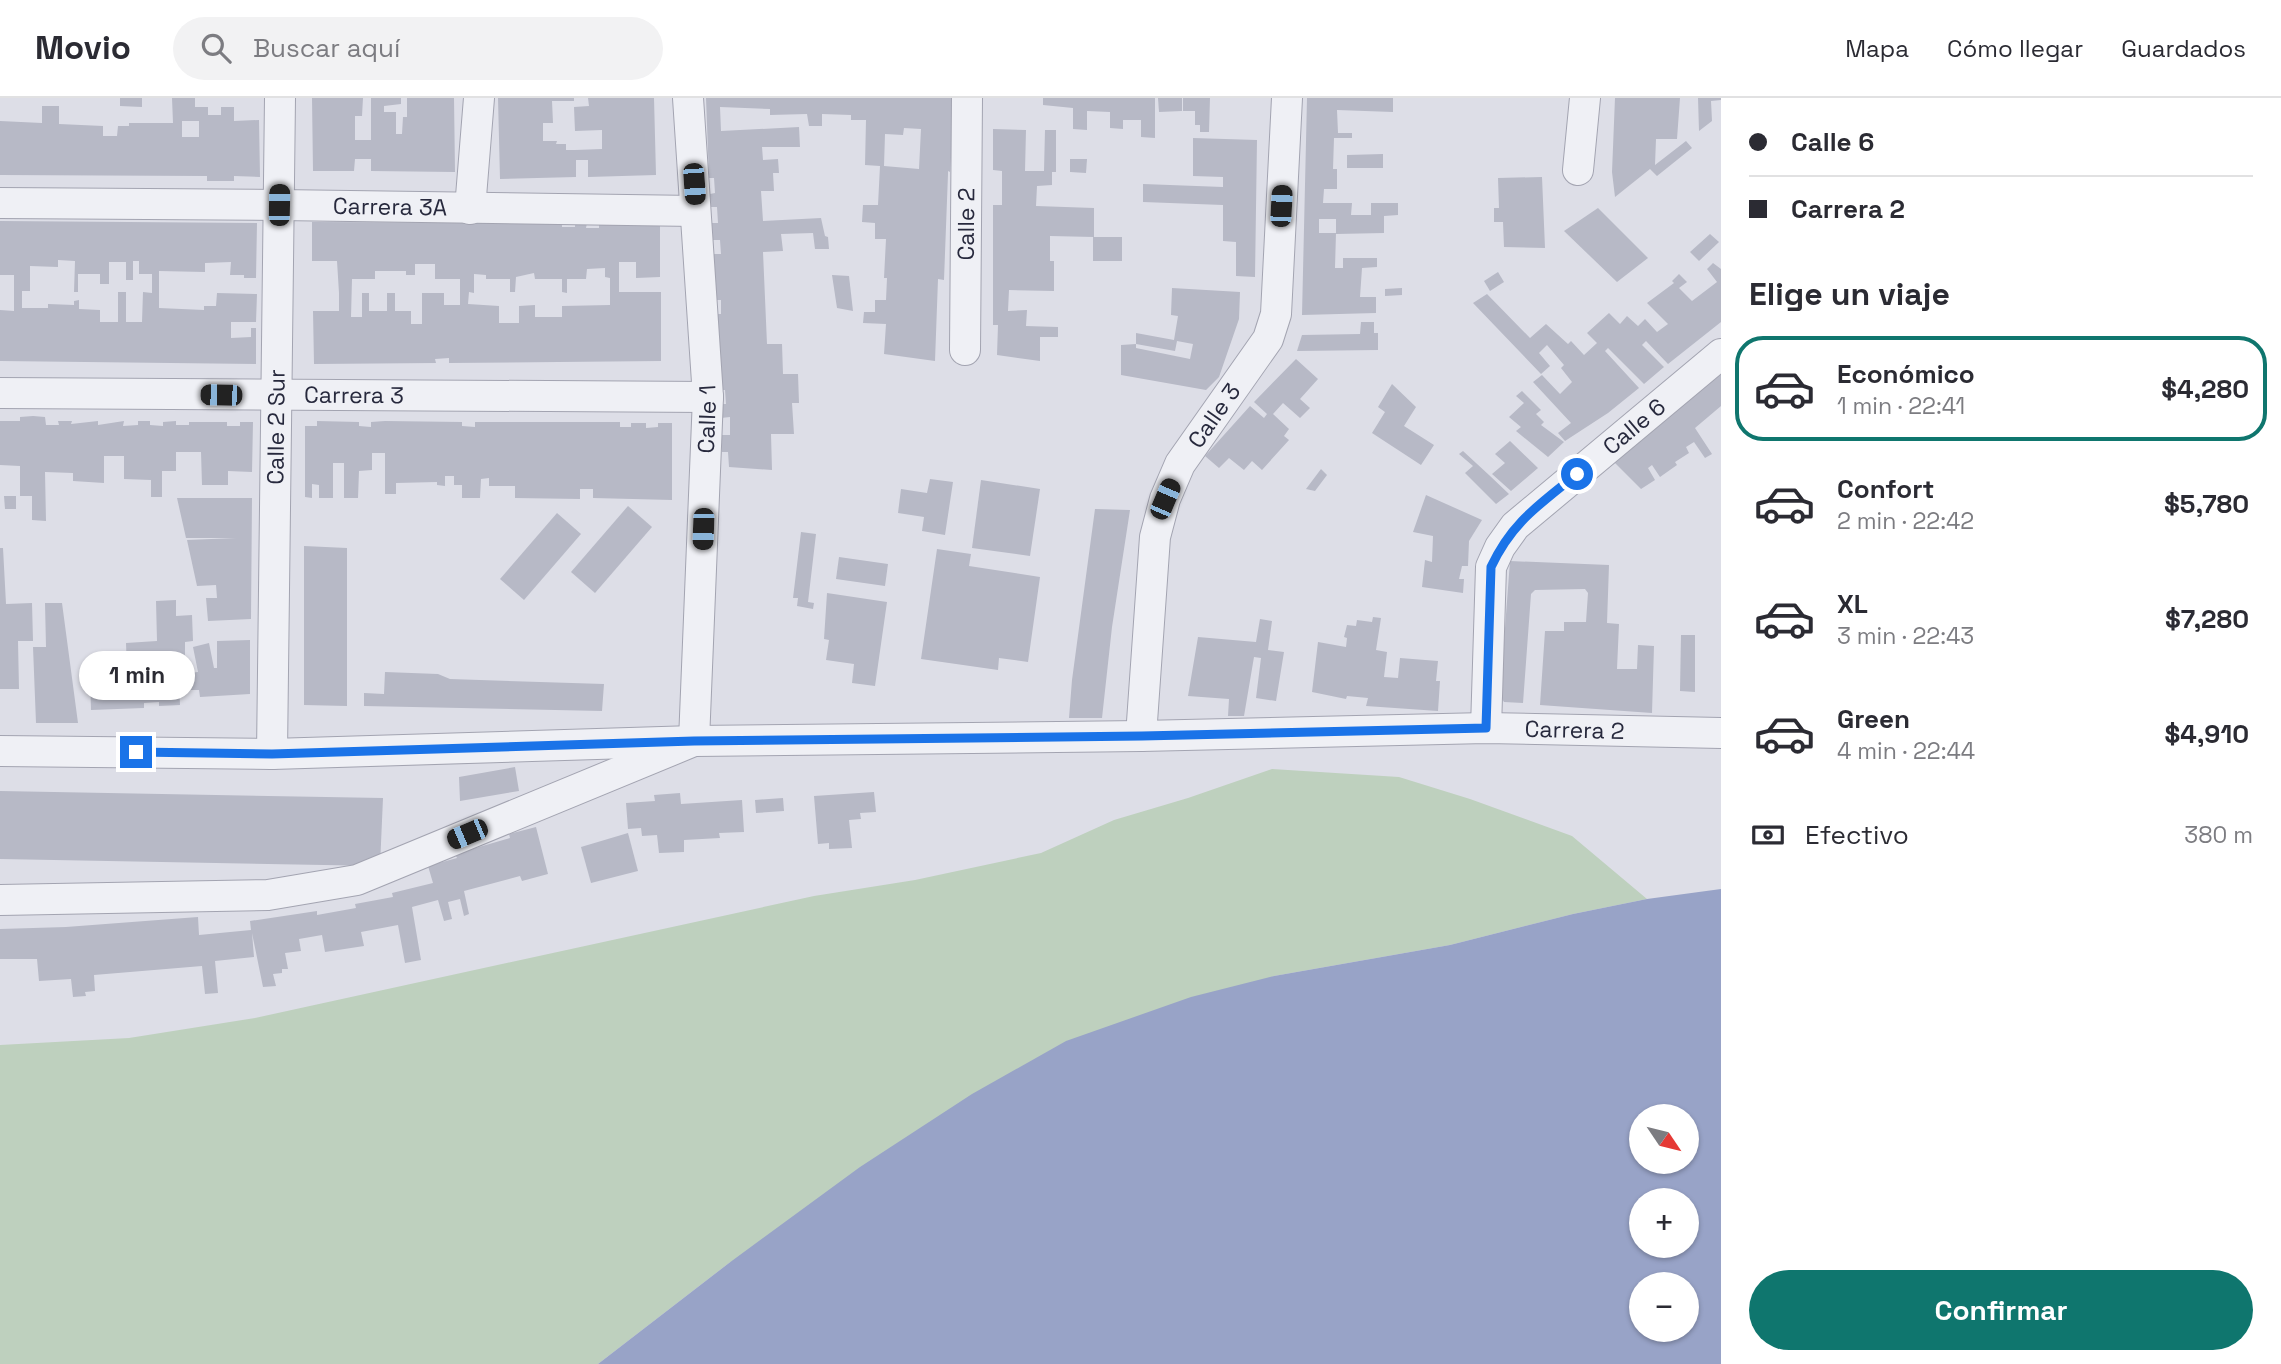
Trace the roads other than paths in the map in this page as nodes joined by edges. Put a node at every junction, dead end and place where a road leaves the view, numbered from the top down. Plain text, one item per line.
1 (280, 98) edge
2 (479, 98) edge
3 (688, 98) edge
4 (967, 98) edge
5 (1287, 98) edge
6 (1585, 98) edge
7 (1578, 170) dead end
8 (0, 204) edge
9 (279, 205) junction
10 (470, 209) junction
11 (695, 212) junction
12 (965, 350) dead end
13 (1721, 354) edge
14 (0, 393) edge
15 (276, 395) junction
16 (708, 397) junction
17 (1486, 728) junction
18 (1721, 733) edge
19 (1142, 736) junction
20 (694, 741) junction
21 (0, 751) edge
22 (272, 754) junction
23 (0, 900) edge

1 - 9 street, Calle 2 Sur
2 - 10 street
3 - 11 street, Calle 1
4 - 12 street, Calle 2
5 - 19 street, Calle 3
6 - 7 street
8 - 9 street, Carrera 3A
9 - 10 street, Carrera 3A
9 - 15 street, Calle 2 Sur
10 - 11 street, Carrera 3A
11 - 16 street, Calle 1
13 - 17 street, Calle 6
14 - 15 street, Carrera 3
15 - 16 street, Carrera 3
15 - 22 street, Calle 2 Sur
16 - 20 street, Calle 1
17 - 18 street, Carrera 2
17 - 19 street, Carrera 2
19 - 20 street, Carrera 2
20 - 22 street, Carrera 2
20 - 23 street
21 - 22 street, Carrera 2

